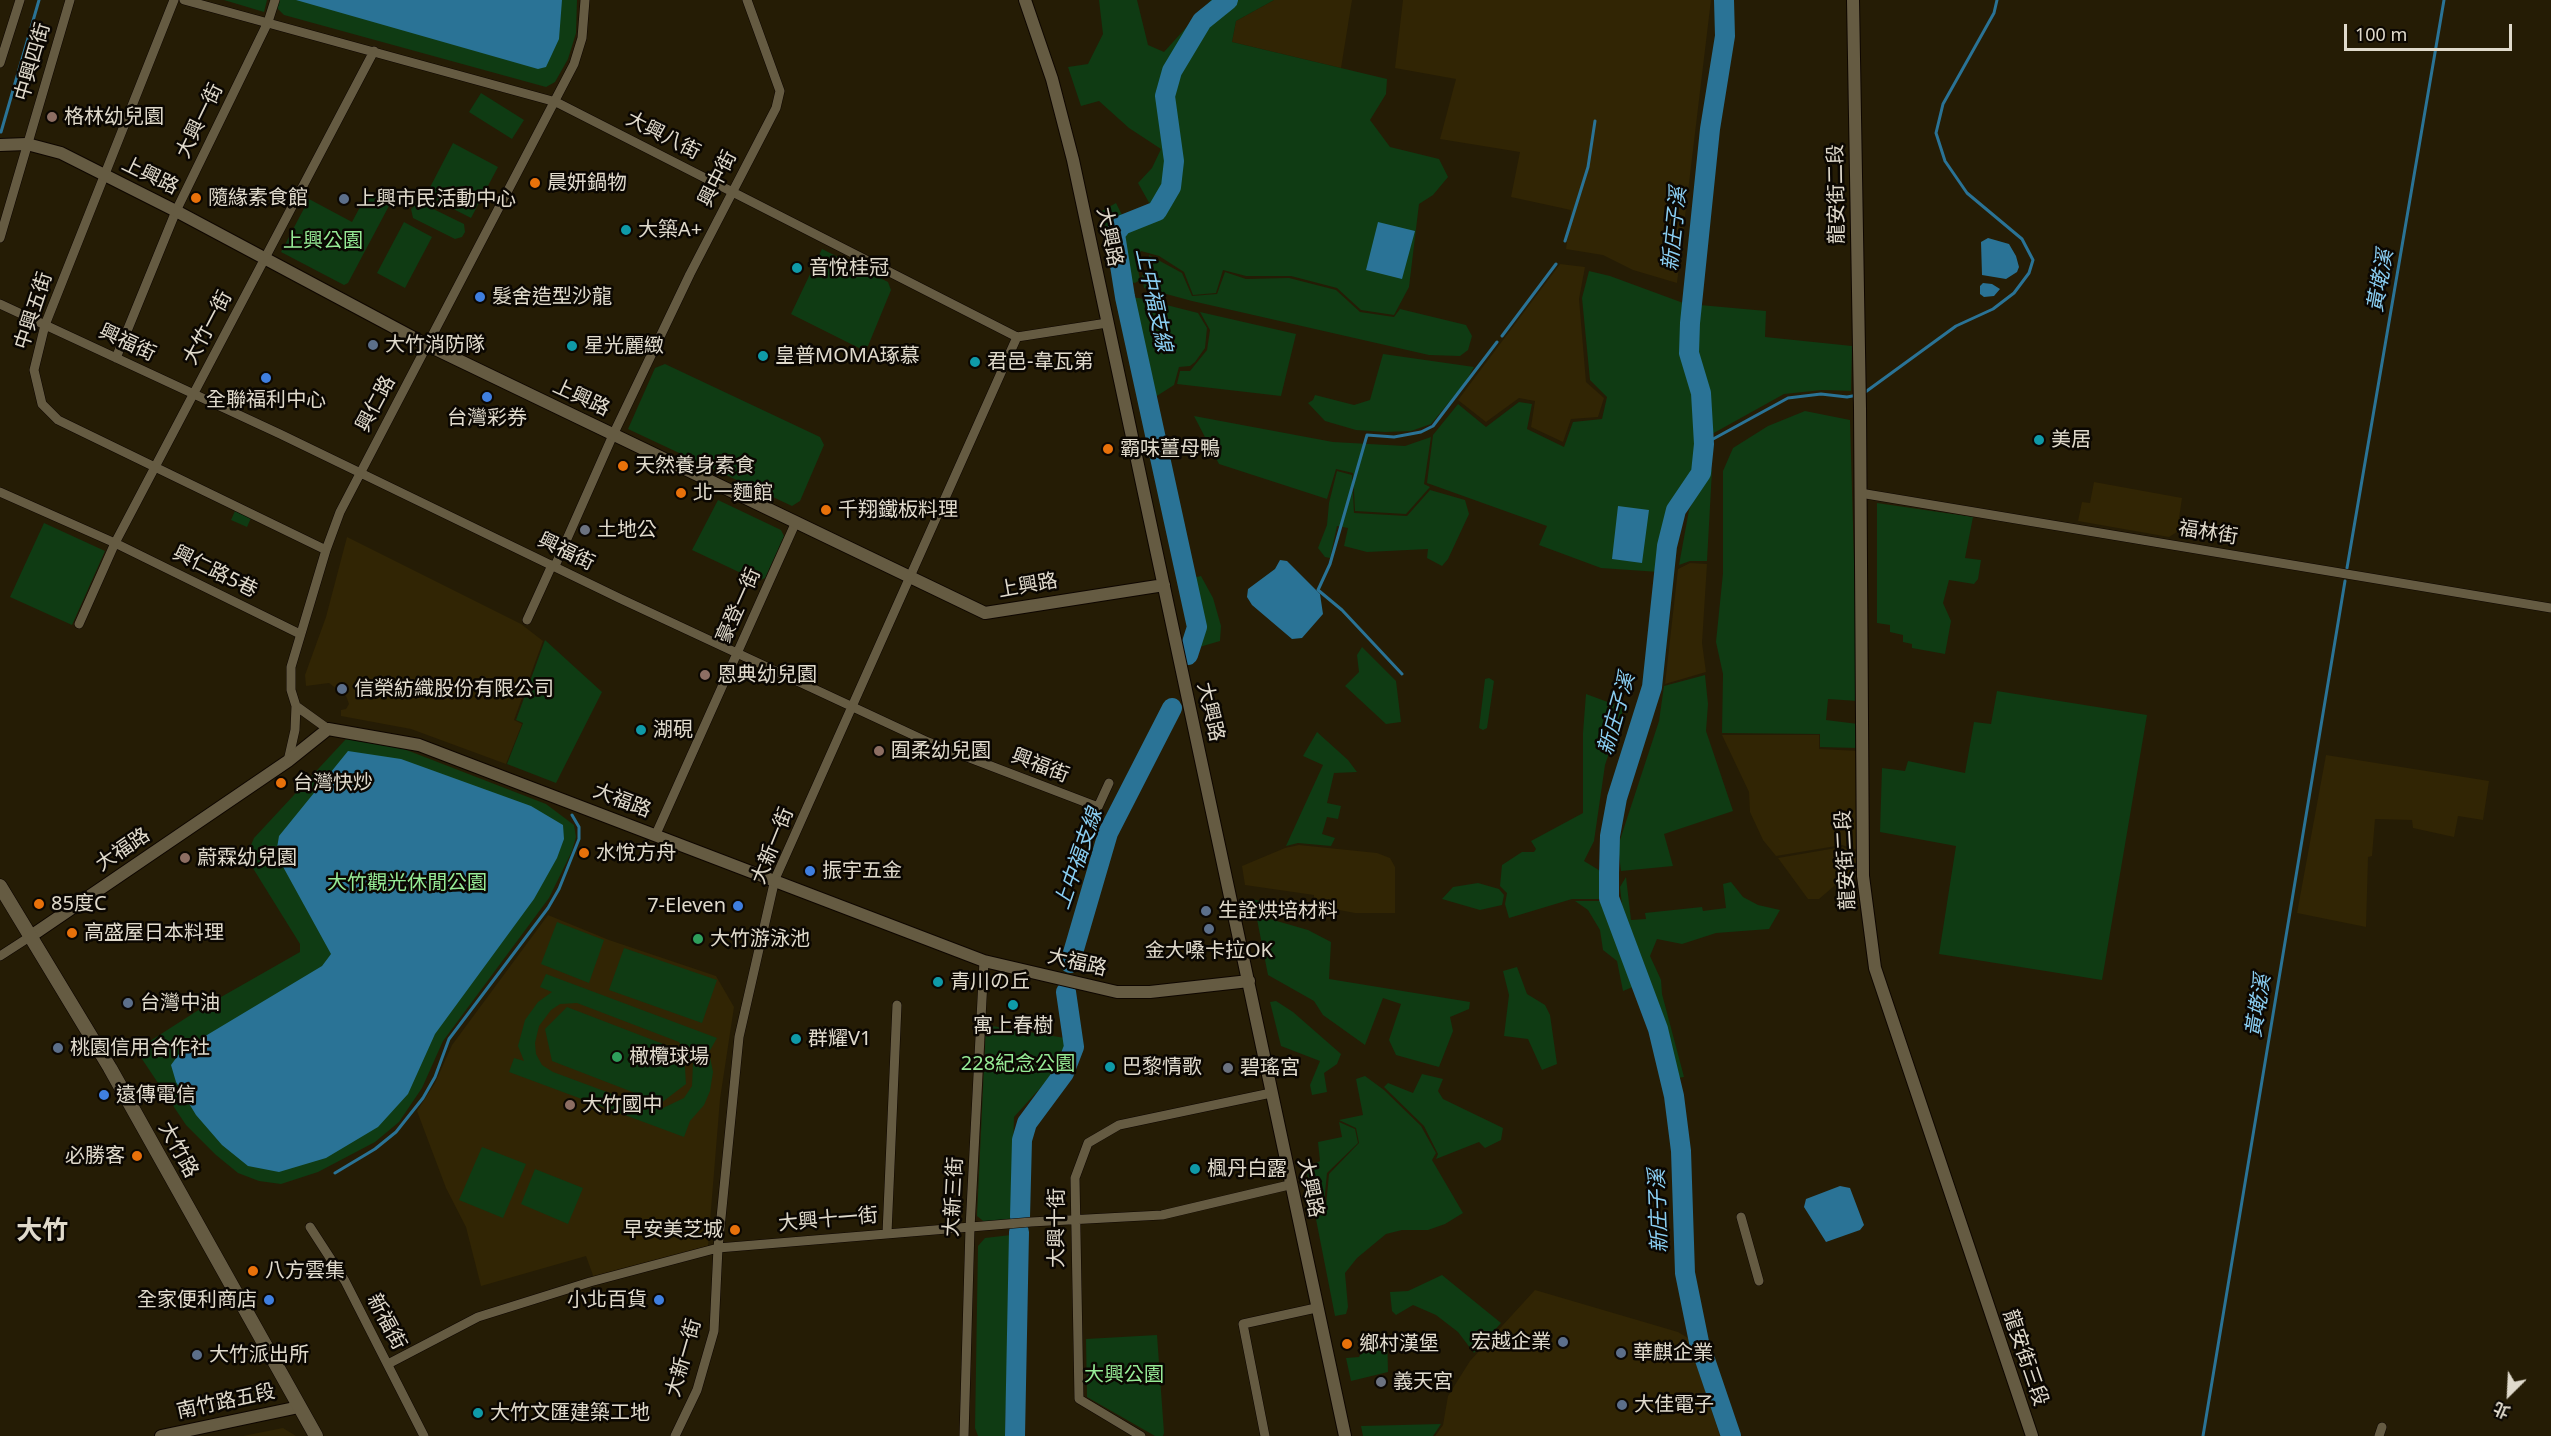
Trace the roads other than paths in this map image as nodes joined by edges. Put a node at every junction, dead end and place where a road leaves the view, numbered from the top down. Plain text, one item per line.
1 (20, 0) edge
2 (70, 0) edge
3 (174, 0) edge
4 (184, 0) edge
5 (275, 0) edge
6 (585, 0) edge
7 (747, 0) edge
8 (1025, 0) edge
9 (1852, 0) edge
10 (268, 22) junction
11 (374, 51) junction
12 (0, 63) edge
13 (556, 102) junction
14 (27, 144) junction
15 (0, 145) edge
16 (103, 174) junction
17 (731, 191) junction
18 (177, 211) junction
19 (0, 238) edge
20 (265, 259) junction
21 (0, 304) edge
22 (1107, 323) junction
23 (45, 325) junction
24 (1017, 337) junction
25 (427, 345) junction
26 (116, 358) junction
27 (194, 394) junction
28 (613, 435) junction
29 (155, 467) junction
30 (360, 474) junction
31 (0, 492) edge
32 (1860, 493) junction
33 (795, 524) junction
34 (115, 543) junction
35 (326, 550) junction
36 (553, 566) junction
37 (909, 579) junction
38 (1164, 585) junction
39 (2551, 608) edge
40 (527, 620) dead end
41 (79, 624) dead end
42 (300, 634) junction
43 (738, 652) junction
44 (296, 706) junction
45 (852, 706) junction
46 (328, 729) junction
47 (288, 761) junction
48 (1109, 783) dead end
49 (656, 834) junction
50 (776, 879) junction
51 (0, 886) edge
52 (31, 936) junction
53 (0, 956) edge
54 (984, 961) junction
55 (1249, 981) junction
56 (897, 1005) dead end
57 (1271, 1093) junction
58 (1290, 1185) junction
59 (1741, 1217) dead end
60 (1074, 1219) junction
61 (310, 1227) dead end
62 (970, 1228) junction
63 (887, 1233) junction
64 (718, 1248) junction
65 (1759, 1281) dead end
66 (1982, 1292) joint
67 (1316, 1308) junction
68 (388, 1364) junction
69 (299, 1407) junction
70 (161, 1436) edge
71 (316, 1436) edge
72 (424, 1436) edge
73 (675, 1436) edge
74 (964, 1436) edge
75 (1141, 1436) edge
76 (1265, 1436) edge
77 (1345, 1436) edge
78 (2032, 1436) edge

1 - 12 street
2 - 14 street, 中興四街
3 - 16 street, 中興五街
4 - 10 street, 大興八街
5 - 10 street, 大興一街
6 - 13 street, 興仁路
7 - 17 street, 興中街
8 - 22 street, 大興路
9 - 32 street, 龍安街二段
10 - 11 street, 大興八街
10 - 18 street, 大興一街
11 - 13 street, 大興八街
11 - 20 street, 大竹一街
13 - 17 street, 大興八街
13 - 25 street, 興仁路
14 - 15 street, 上興路
14 - 16 street, 上興路
14 - 19 street, 中興四街
16 - 18 street, 上興路
16 - 23 street, 中興五街
17 - 24 street, 大興八街
17 - 28 street, 興中街
18 - 20 street, 上興路
18 - 26 street, 大興一街
20 - 25 street, 上興路
20 - 27 street, 大竹一街
21 - 23 street, 興福街
22 - 24 street
22 - 38 street, 大興路
23 - 26 street, 興福街
23 - 29 street, 中興五街
24 - 37 street, 大新一街
25 - 28 street, 上興路
25 - 30 street, 興仁路
26 - 27 street, 興福街
27 - 29 street, 大竹一街
27 - 30 street, 興福街
28 - 33 street, 上興路
28 - 36 street, 興中街
29 - 34 street, 大竹一街
29 - 35 street, 中興五街
30 - 35 street, 興仁路
30 - 36 street, 興福街
31 - 34 street, 興仁路5巷
32 - 39 street, 福林街
32 - 66 street, 龍安街二段
33 - 37 street, 上興路
33 - 43 street, 豪登一街
34 - 41 street, 大竹一街
34 - 42 street, 興仁路5巷
35 - 42 street, 興仁路
36 - 40 street, 興中街
36 - 43 street, 興福街
37 - 38 street, 上興路
37 - 45 street, 大新一街
38 - 55 street, 大興路
42 - 44 street, 興仁路
43 - 45 street, 興福街
43 - 49 street, 豪登一街
44 - 46 street
44 - 47 street, 興仁路
45 - 48 street, 興福街
45 - 50 street, 大新一街
46 - 47 street, 大福路
46 - 49 street, 大福路
47 - 52 street, 大福路
49 - 50 street, 大福路
50 - 54 street, 大福路
50 - 64 street, 大新一街
51 - 52 main road, 大竹路
52 - 53 street
52 - 69 main road, 大竹路
54 - 55 street, 大福路
54 - 62 street, 大新三街
55 - 57 street, 大興路
56 - 63 street
57 - 58 street, 大興路
57 - 60 street, 大興十街
58 - 60 street, 大興十一街
58 - 67 street, 大興路
59 - 65 street
60 - 62 street, 大興十一街
60 - 75 street, 大興十街
61 - 68 street, 新福街
62 - 63 street, 大興十一街
62 - 74 street, 大新三街
63 - 64 street, 大興十一街
64 - 68 street, 大興十一街
64 - 73 street, 大新一街
66 - 78 street, 龍安街三段
67 - 76 street
67 - 77 street, 大興路
68 - 72 street, 新福街
69 - 70 street, 南竹路五段
69 - 71 main road, 大竹路

